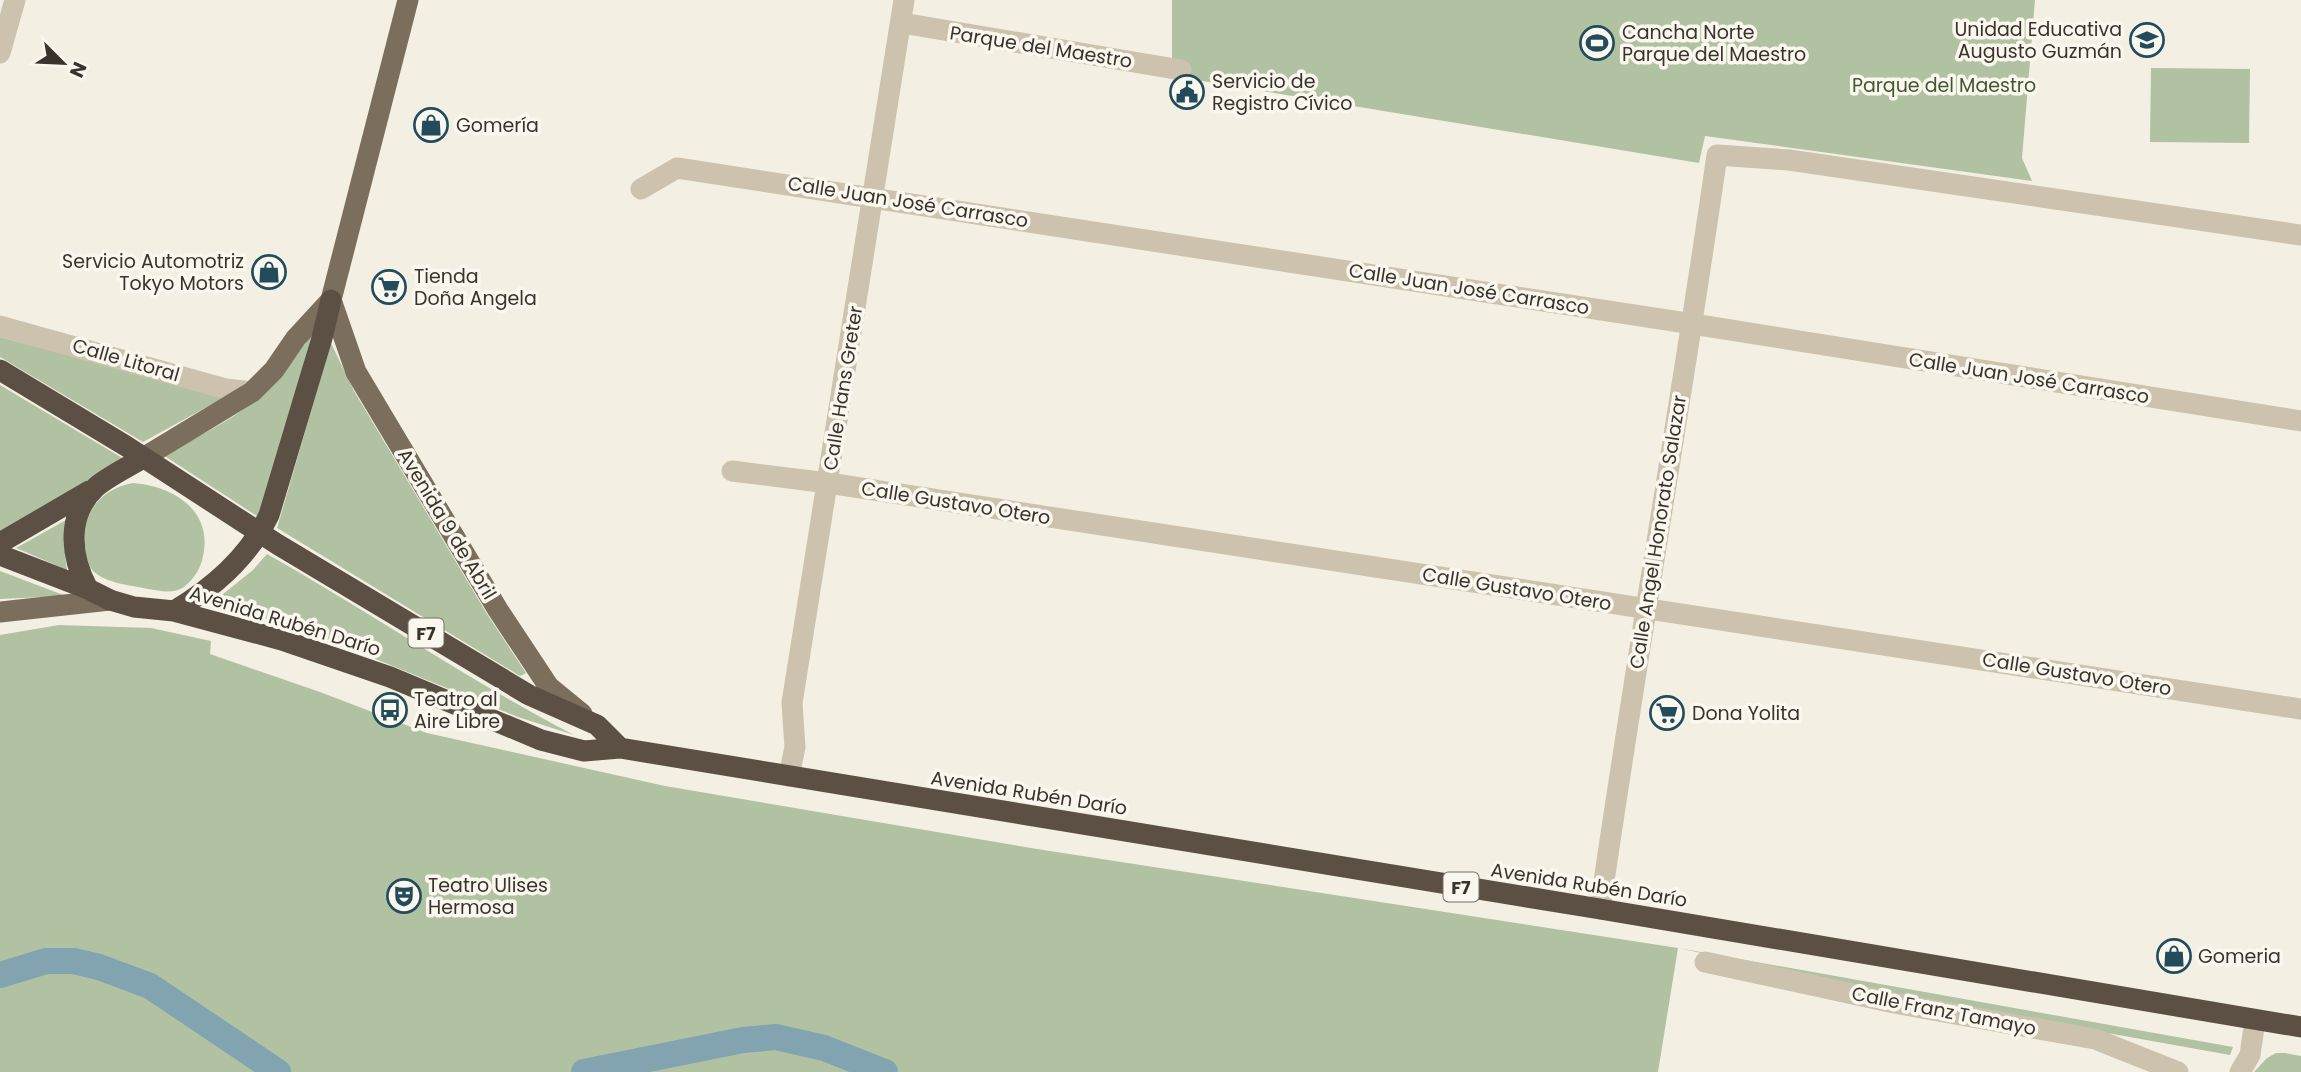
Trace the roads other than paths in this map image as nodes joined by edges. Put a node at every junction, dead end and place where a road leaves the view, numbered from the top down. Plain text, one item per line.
1 (15, 0) edge
2 (408, 0) edge
3 (904, 0) edge
4 (902, 23) junction
5 (0, 53) edge
6 (1181, 70) dead end
7 (641, 189) dead end
8 (874, 197) junction
9 (2301, 235) edge
10 (331, 300) junction
11 (1693, 324) junction
12 (0, 326) edge
13 (0, 370) edge
14 (252, 392) junction
15 (2301, 421) edge
16 (143, 458) junction
17 (732, 471) dead end
18 (828, 483) junction
19 (97, 486) junction
20 (261, 533) junction
21 (0, 543) edge
22 (0, 555) edge
23 (88, 589) junction
24 (110, 600) junction
25 (1645, 608) junction
26 (174, 611) junction
27 (0, 612) edge
28 (2301, 709) edge
29 (597, 725) junction
30 (620, 748) junction
31 (789, 776) junction
32 (1600, 909) junction
33 (1705, 962) dead end
34 (2255, 1020) junction
35 (2301, 1027) edge
36 (2178, 1072) edge
37 (2240, 1072) edge

1 - 5 street
2 - 10 main road
3 - 4 street, Calle Hans Greter
4 - 6 street, Parque del Maestro
4 - 8 street, Calle Hans Greter
7 - 8 street, Calle Juan José Carrasco
8 - 11 street, Calle Juan José Carrasco
8 - 18 street, Calle Hans Greter
9 - 11 street, Calle Angel Honorato Salazar
10 - 14 main road
10 - 20 highway
10 - 29 main road, Avenida 9 de Abril / F7
11 - 15 street, Calle Juan José Carrasco
11 - 25 street, Calle Angel Honorato Salazar
12 - 14 street, Calle Litoral
13 - 16 highway
14 - 16 main road
16 - 19 highway
16 - 20 highway, F7
17 - 18 street, Calle Gustavo Otero
18 - 25 street, Calle Gustavo Otero
18 - 31 street, Calle Hans Greter
19 - 21 highway
19 - 23 highway
20 - 26 highway
20 - 29 highway, Avenida Rubén Darío / F7
22 - 23 highway
23 - 24 highway, F7
24 - 26 highway, F7
24 - 27 main road
25 - 28 street, Calle Gustavo Otero
25 - 32 street, Calle Angel Honorato Salazar
26 - 30 highway, Avenida Rubén Darío / F7
29 - 30 highway, Avenida Rubén Darío / F7
30 - 31 highway, Avenida Rubén Darío / F7
31 - 32 highway, Avenida Rubén Darío / F7
32 - 34 highway, Avenida Rubén Darío / F7
33 - 36 street, Calle Franz Tamayo
34 - 35 highway, Avenida Rubén Darío / F7
34 - 37 street

